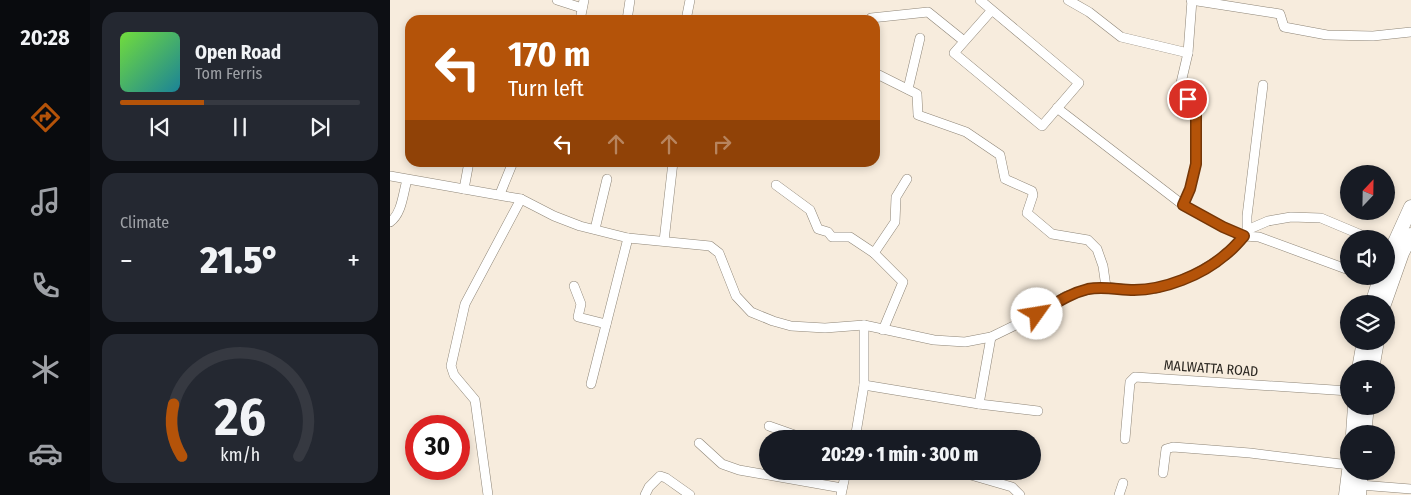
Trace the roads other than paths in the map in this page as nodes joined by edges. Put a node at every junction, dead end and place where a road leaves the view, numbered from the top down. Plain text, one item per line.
1 (557, 0) edge
2 (630, 0) edge
3 (690, 0) edge
4 (980, 0) edge
5 (1068, 0) edge
6 (1192, 0) edge
7 (583, 4) edge
8 (992, 10) junction
9 (628, 15) edge
10 (687, 15) edge
11 (880, 17) edge
12 (1411, 32) edge
13 (920, 38) dead end
14 (964, 41) junction
15 (1188, 53) junction
16 (880, 75) edge
17 (1263, 85) dead end
18 (908, 89) junction
19 (1057, 108) junction
20 (468, 167) edge
21 (512, 167) edge
22 (672, 167) edge
23 (390, 176) edge
24 (607, 179) dead end
25 (907, 179) dead end
26 (407, 180) junction
27 (776, 185) dead end
28 (464, 189) junction
29 (500, 194) junction
30 (521, 199) junction
31 (1183, 205) junction
32 (1411, 208) edge
33 (390, 222) edge
34 (595, 229) junction
35 (1350, 230) edge
36 (1246, 233) junction
37 (1411, 235) edge
38 (628, 238) junction
39 (664, 241) junction
40 (1395, 244) edge
41 (1395, 247) edge
42 (874, 253) junction
43 (1340, 267) edge
44 (574, 286) dead end
45 (1106, 287) junction
46 (606, 324) junction
47 (864, 326) junction
48 (883, 330) junction
49 (991, 337) junction
50 (591, 384) dead end
51 (864, 385) junction
52 (1340, 390) edge
53 (979, 404) junction
54 (1038, 411) dead end
55 (769, 426) dead end
56 (780, 430) edge
57 (856, 430) edge
58 (1125, 439) dead end
59 (699, 443) dead end
60 (1340, 464) edge
61 (1163, 473) dead end
62 (986, 480) edge
63 (1348, 480) edge
64 (1123, 483) dead end
65 (1360, 484) edge
66 (1411, 489) edge
67 (842, 492) edge
68 (488, 495) edge
69 (645, 495) edge
70 (690, 495) edge
71 (1020, 495) edge
72 (1119, 495) edge
73 (1346, 495) edge

1 - 7 street
2 - 9 street
3 - 10 street
4 - 8 street
5 - 15 street
6 - 12 street
6 - 15 street
8 - 14 street
8 - 19 street
11 - 14 street
13 - 18 street
14 - 19 street
15 - 31 street
16 - 18 street
17 - 36 street
18 - 45 street
19 - 31 street
20 - 28 street
21 - 29 street
22 - 39 street
23 - 26 street
24 - 34 street
25 - 42 street
26 - 28 street
26 - 33 street
27 - 42 street
28 - 29 street
29 - 30 street
30 - 34 street
30 - 68 street
31 - 36 street
32 - 40 highway
34 - 38 street
35 - 36 street
36 - 43 street
36 - 45 street
37 - 41 highway
38 - 39 street
38 - 46 street
39 - 47 street
42 - 48 street
44 - 46 street
45 - 49 street
46 - 50 street
47 - 48 street
47 - 51 street
48 - 49 street
49 - 53 street
51 - 53 street
51 - 57 street
52 - 58 street, MALWATTA ROAD
53 - 54 street
55 - 56 street
59 - 67 street
60 - 61 street
62 - 71 street
63 - 73 highway
64 - 72 street
65 - 66 street
69 - 70 street

